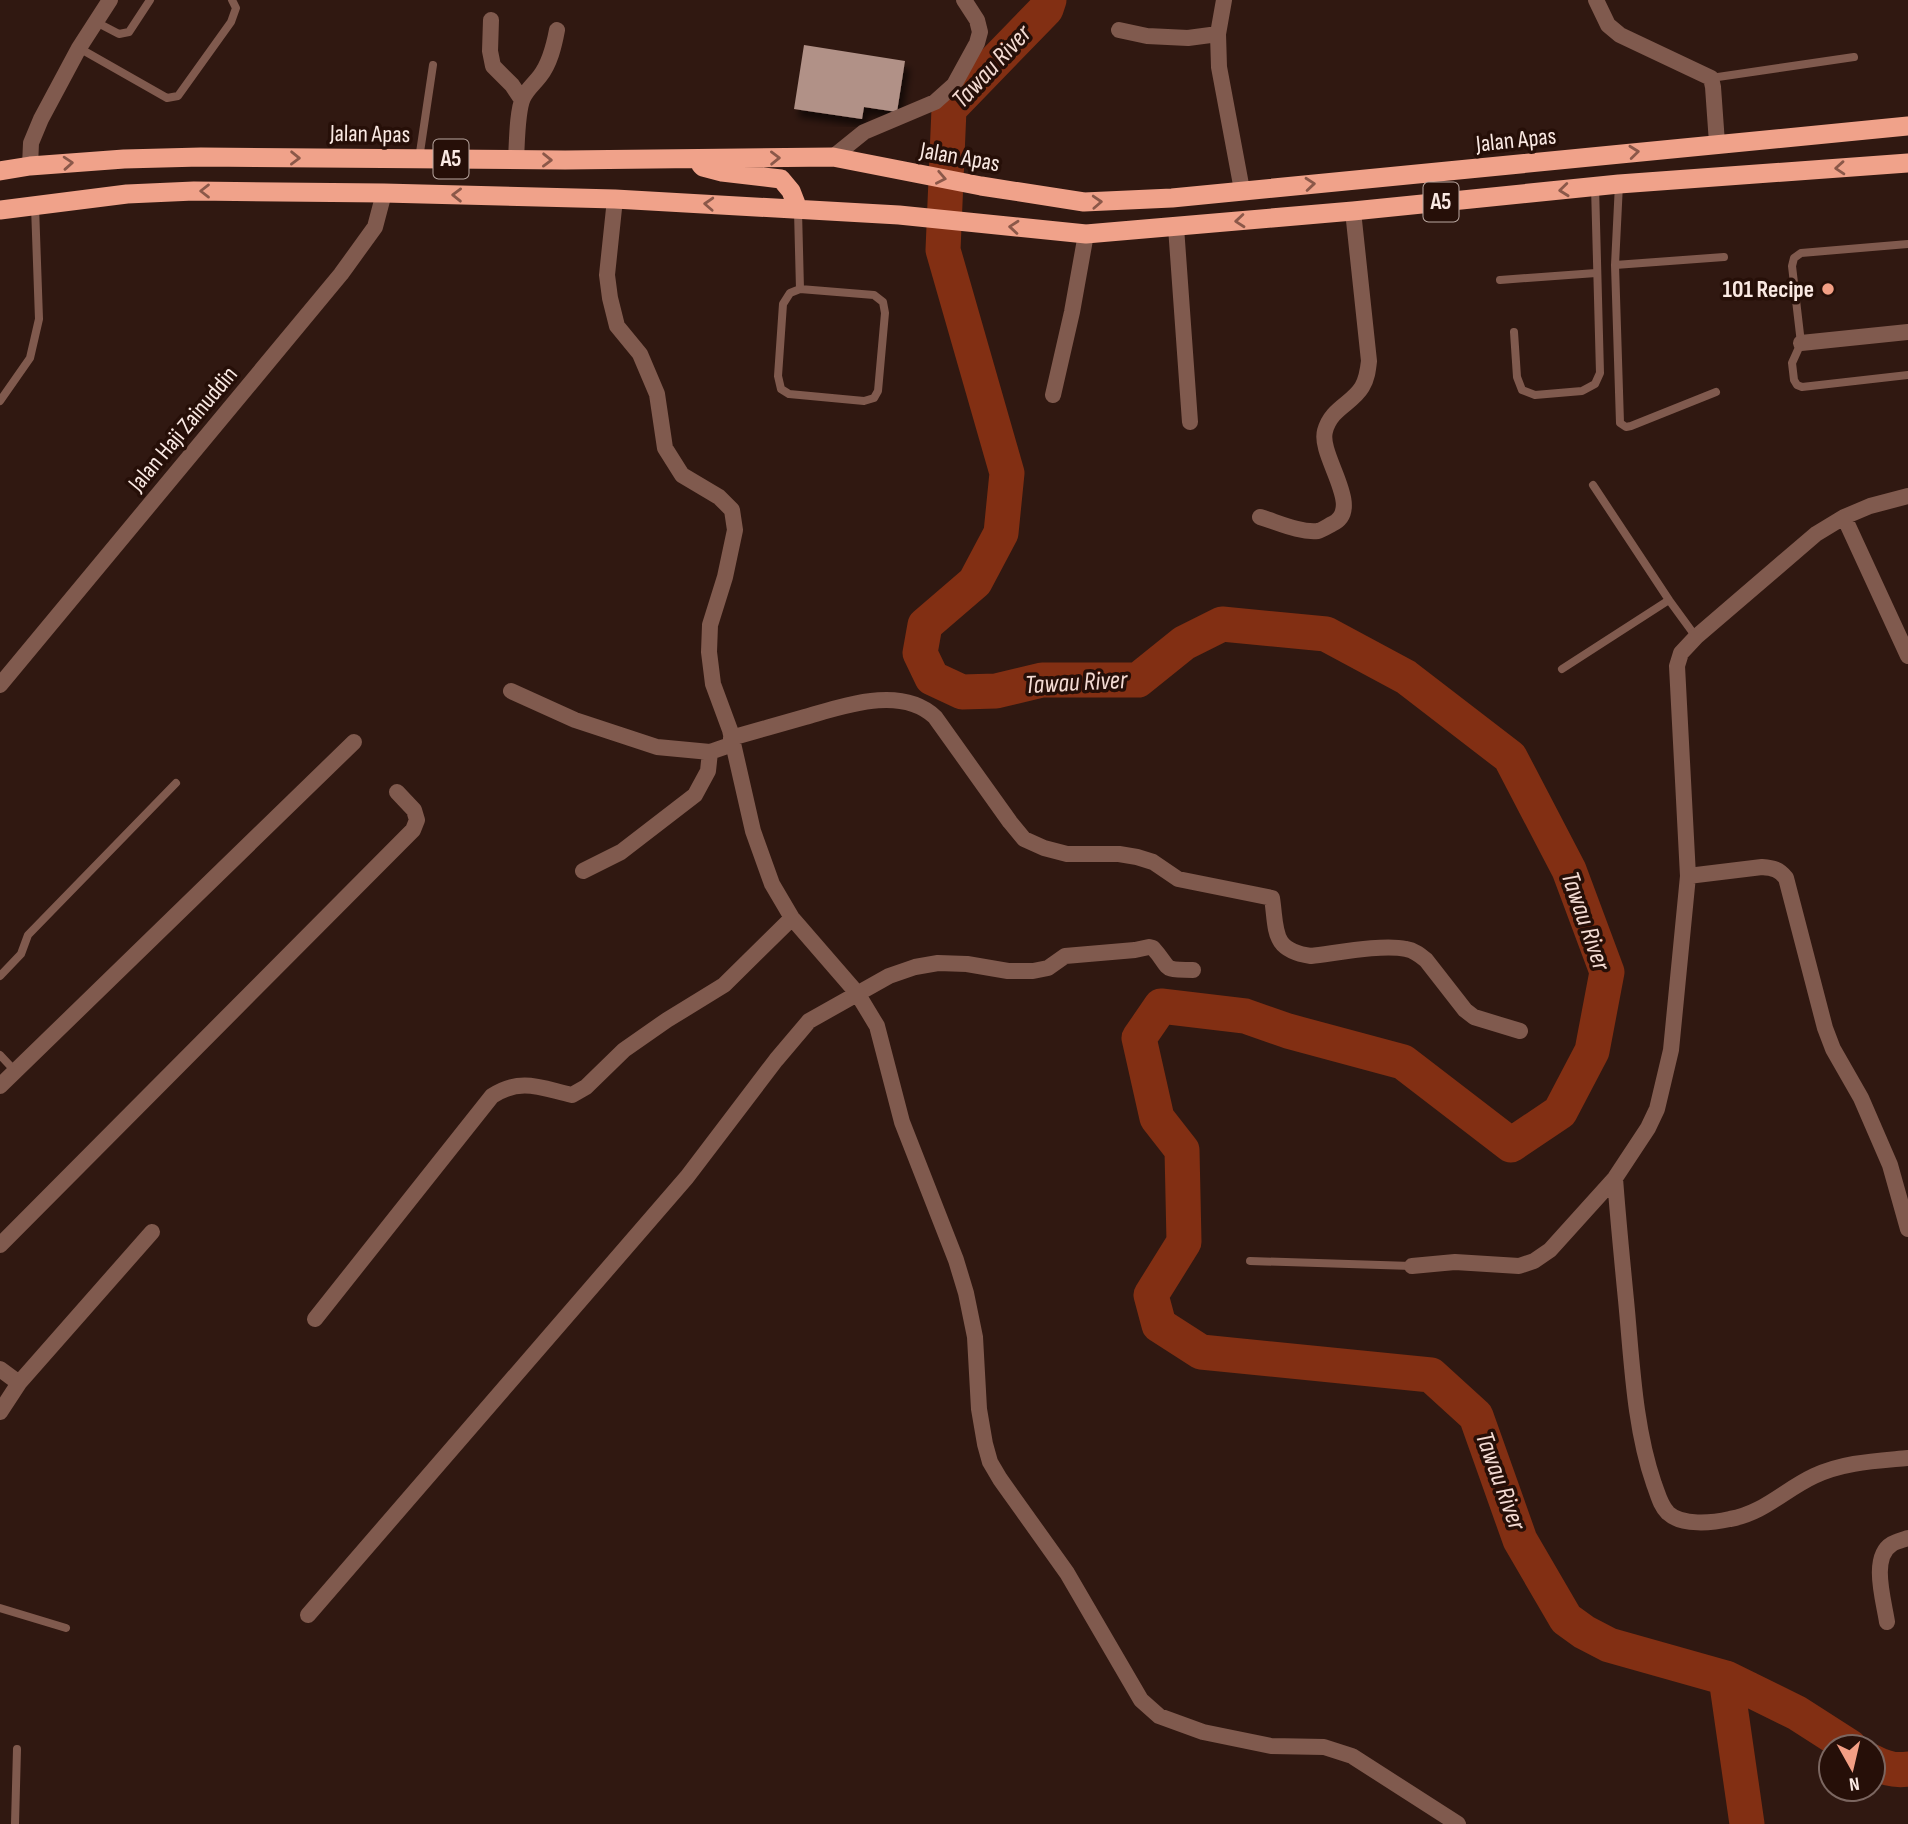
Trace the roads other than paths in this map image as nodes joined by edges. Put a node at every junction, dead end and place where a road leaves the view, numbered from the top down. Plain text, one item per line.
1 (110, 0) edge
2 (150, 0) edge
3 (232, 0) edge
4 (964, 0) edge
5 (1224, 0) edge
6 (1596, 0) edge
7 (491, 20) dead end
8 (96, 22) junction
9 (558, 30) dead end
10 (1119, 30) dead end
11 (1218, 34) junction
12 (79, 48) junction
13 (1854, 57) dead end
14 (433, 65) dead end
15 (1711, 78) junction
16 (522, 100) junction
17 (1908, 126) edge
18 (1717, 144) junction
19 (833, 158) junction
20 (419, 159) junction
21 (516, 159) junction
22 (696, 159) junction
23 (1908, 163) edge
24 (30, 166) junction
25 (0, 171) edge
26 (1619, 184) junction
27 (1595, 187) junction
28 (1242, 190) junction
29 (384, 193) junction
30 (615, 198) junction
31 (35, 206) junction
32 (798, 209) junction
33 (0, 210) edge
34 (1353, 211) junction
35 (1321, 214) junction
36 (1176, 227) junction
37 (1086, 233) junction
38 (1908, 244) edge
39 (1724, 257) dead end
40 (1615, 265) junction
41 (1596, 273) junction
42 (1500, 280) dead end
43 (800, 289) junction
44 (1514, 332) dead end
45 (1908, 332) edge
46 (1801, 344) junction
47 (1908, 375) edge
48 (1716, 392) dead end
49 (1053, 395) dead end
50 (0, 401) edge
51 (1190, 422) dead end
52 (1593, 485) dead end
53 (1908, 496) edge
54 (1260, 517) dead end
55 (1844, 517) junction
56 (1669, 600) junction
57 (1696, 637) junction
58 (1908, 656) edge
59 (1562, 669) dead end
60 (0, 685) edge
61 (510, 691) dead end
62 (732, 741) junction
63 (354, 742) dead end
64 (710, 752) junction
65 (176, 783) dead end
66 (397, 792) dead end
67 (583, 871) dead end
68 (1688, 876) junction
69 (792, 918) junction
70 (1193, 970) dead end
71 (0, 976) edge
72 (857, 993) junction
73 (1520, 1031) dead end
74 (0, 1055) edge
75 (15, 1071) junction
76 (0, 1086) edge
77 (1615, 1178) junction
78 (1908, 1229) edge
79 (152, 1231) dead end
80 (0, 1245) edge
81 (1250, 1261) dead end
82 (1412, 1266) joint
83 (315, 1319) dead end
84 (0, 1369) edge
85 (19, 1383) junction
86 (0, 1412) edge
87 (1908, 1458) edge
88 (1908, 1538) edge
89 (0, 1608) edge
90 (308, 1615) dead end
91 (1887, 1622) dead end
92 (66, 1628) dead end
93 (17, 1749) dead end
94 (15, 1824) edge
95 (1458, 1824) edge

1 - 8 street
2 - 8 lane
3 - 12 lane
4 - 19 street
5 - 11 street
6 - 15 street
7 - 16 street
8 - 12 street
9 - 16 street
10 - 11 street
11 - 28 street
12 - 24 street
13 - 15 lane
14 - 20 lane
15 - 18 street
16 - 21 street
17 - 18 highway, Jalan Apas / A5
28 -> 18 highway, Jalan Apas / A5
22 -> 19 highway, Jalan Apas / A5
19 -> 28 highway, Jalan Apas / A5
20 - 21 highway, Jalan Apas / A5
24 -> 20 highway, Jalan Apas / A5
21 -> 22 highway, Jalan Apas / A5
22 - 32 highway
23 -> 26 highway, A5
24 - 25 highway, Jalan Apas / A5
26 - 27 highway, A5
26 - 40 lane
27 -> 34 highway, A5
27 - 41 lane
28 - 35 highway
30 -> 29 highway, A5
29 -> 31 highway, A5
29 - 60 street, Jalan Haji Zainuddin
32 -> 30 highway, A5
30 - 62 street
31 - 33 highway, A5
31 - 50 lane
37 -> 32 highway, A5
32 - 43 lane
34 - 35 highway, A5
34 - 54 street
35 -> 36 highway, A5
36 - 37 highway, A5
36 - 51 street
37 - 49 street
38 - 46 lane
39 - 40 lane
40 - 48 lane
41 - 42 lane
41 - 44 lane
43 - 43 lane
45 - 46 street
46 - 47 lane
52 - 56 lane
53 - 55 street
55 - 57 street
55 - 58 street
56 - 57 lane
56 - 59 lane
57 - 68 street
61 - 64 street
62 - 64 street
62 - 69 street
62 - 73 street
63 - 75 street
64 - 67 street
65 - 71 lane
66 - 80 street
68 - 77 street
68 - 78 street
69 - 72 street
69 - 83 street
70 - 72 street
72 - 90 street
72 - 95 street
74 - 75 lane
75 - 76 street
77 - 82 street
77 - 87 street
79 - 85 street
81 - 82 lane
84 - 85 street
85 - 86 street
88 - 91 street
89 - 92 lane
93 - 94 lane

